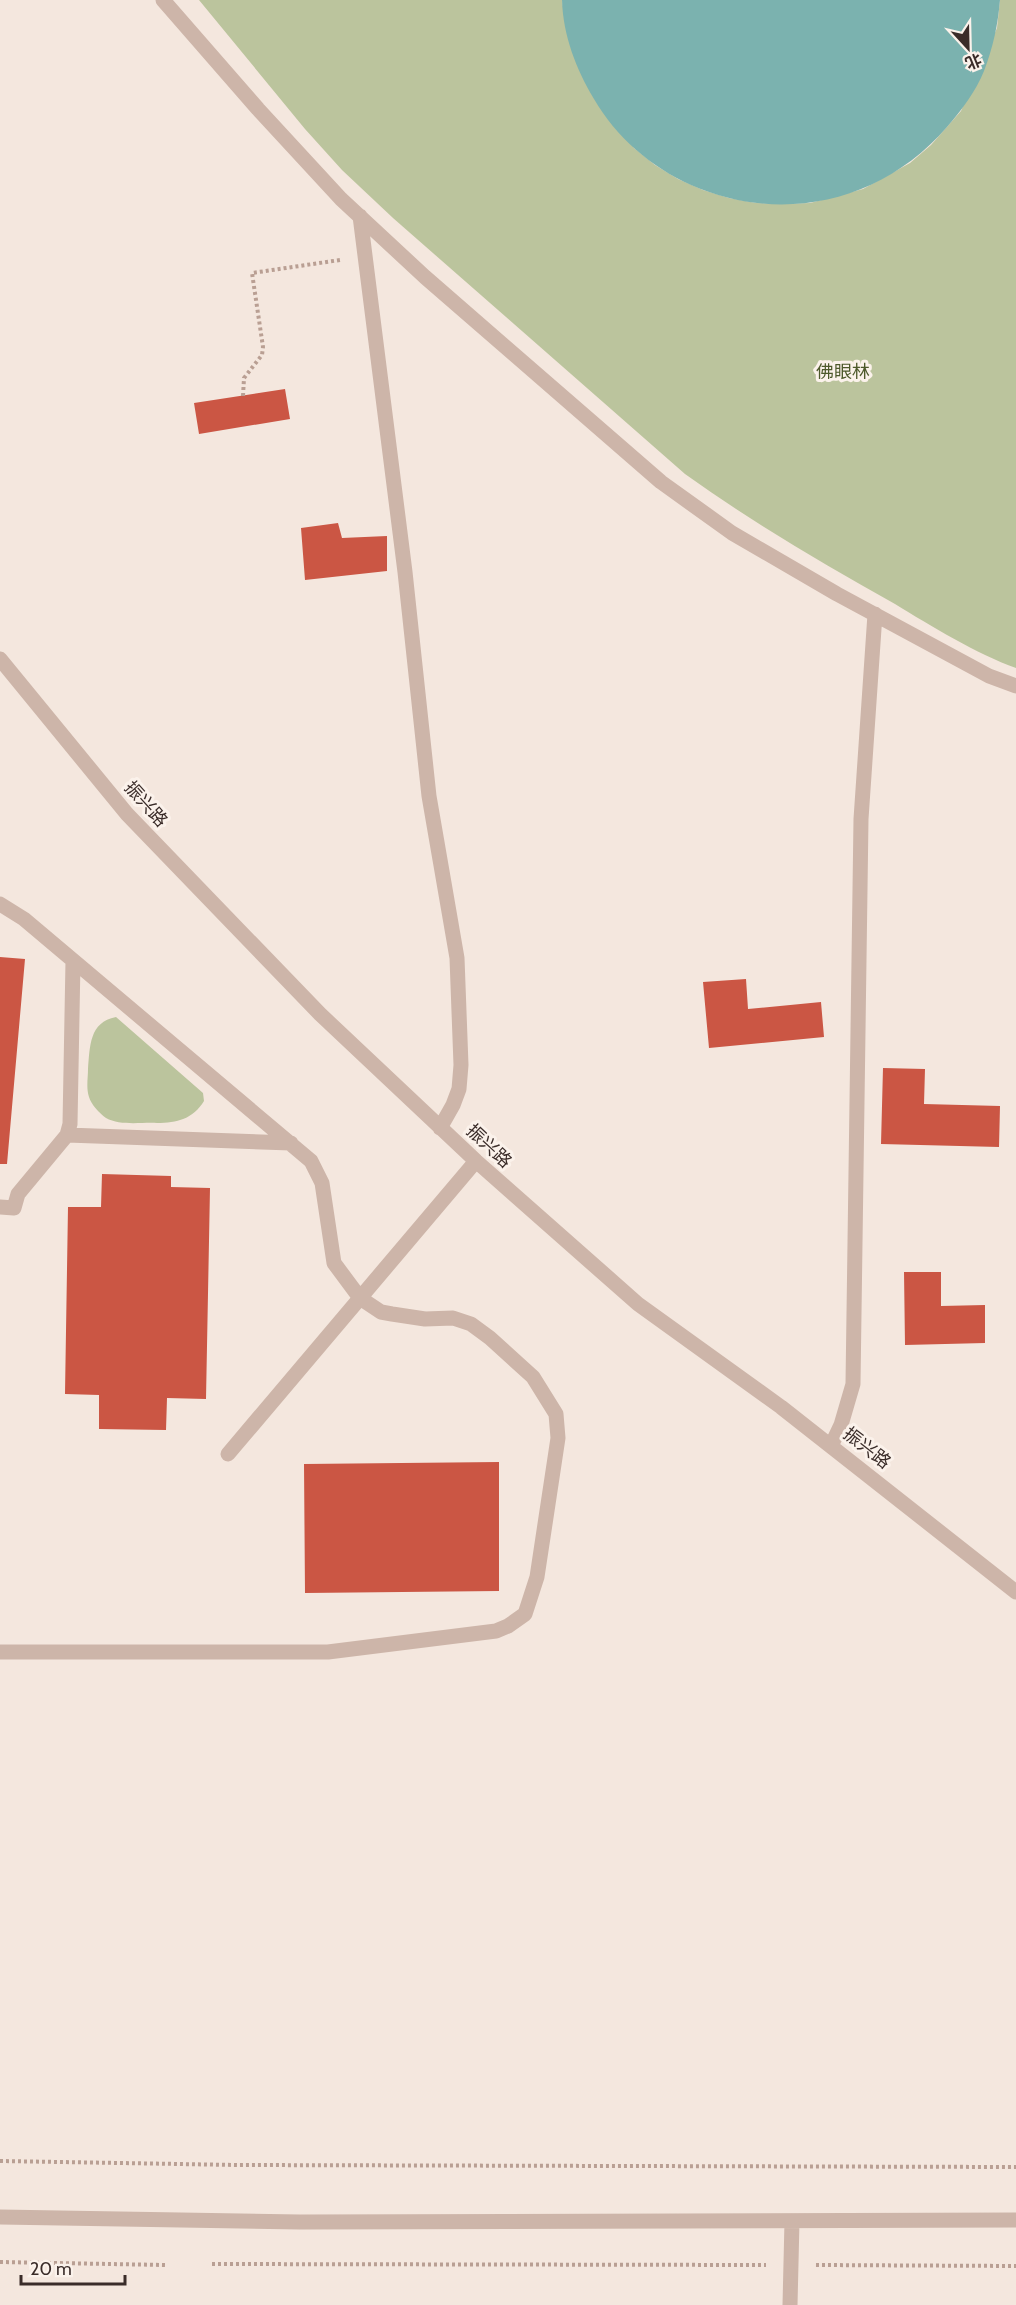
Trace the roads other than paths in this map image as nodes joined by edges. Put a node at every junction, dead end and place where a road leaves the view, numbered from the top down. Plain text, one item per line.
1 (164, 0) edge
2 (360, 216) junction
3 (875, 614) junction
4 (0, 659) edge
5 (1016, 686) edge
6 (0, 904) edge
7 (73, 961) junction
8 (440, 1128) junction
9 (67, 1135) junction
10 (291, 1143) junction
11 (476, 1161) junction
12 (0, 1207) edge
13 (360, 1298) junction
14 (831, 1446) junction
15 (228, 1454) dead end
16 (1016, 1592) edge
17 (0, 1652) edge
18 (0, 2217) edge
19 (1016, 2220) edge
20 (792, 2221) junction
21 (790, 2305) edge

1 - 2 street
2 - 3 street
2 - 8 street
3 - 5 street
3 - 14 street
4 - 8 street, 振兴路
6 - 7 street
7 - 9 street
7 - 10 street
8 - 11 street, 振兴路
9 - 10 street
9 - 12 street
10 - 13 street
11 - 13 street
11 - 14 street, 振兴路
13 - 15 street
13 - 17 street
14 - 16 street, 振兴路
18 - 20 street
19 - 20 street
20 - 21 street

